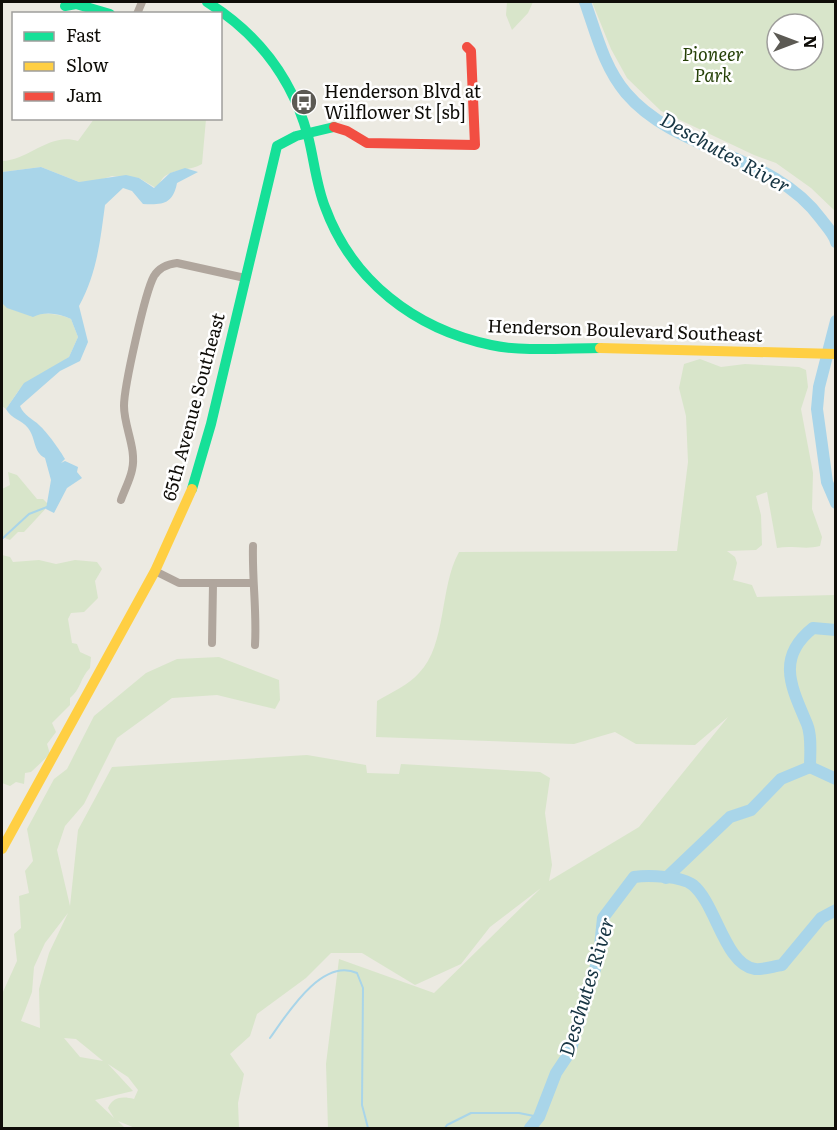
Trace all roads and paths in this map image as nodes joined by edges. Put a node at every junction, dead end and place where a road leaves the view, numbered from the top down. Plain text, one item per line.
1 (207, 2) edge
2 (65, 6) dead end
3 (103, 12) edge
4 (221, 12) edge
5 (222, 13) edge
6 (467, 47) dead end
7 (307, 132) junction
8 (244, 278) junction
9 (836, 354) edge
10 (121, 500) dead end
11 (253, 546) dead end
12 (155, 572) junction
13 (213, 584) junction
14 (252, 584) junction
15 (212, 643) dead end
16 (255, 645) dead end
17 (3, 842) edge

1 - 4 street, Henderson Boulevard Southeast
2 - 3 street
5 - 7 street, Henderson Boulevard Southeast
6 - 7 street, 65th Avenue Southeast
7 - 8 street, 65th Avenue Southeast
7 - 9 street, Henderson Boulevard Southeast
8 - 10 street
8 - 12 street, 65th Avenue Southeast
11 - 14 street
12 - 13 street
12 - 17 street, 65th Avenue Southeast
13 - 14 street
13 - 15 street
14 - 16 street

